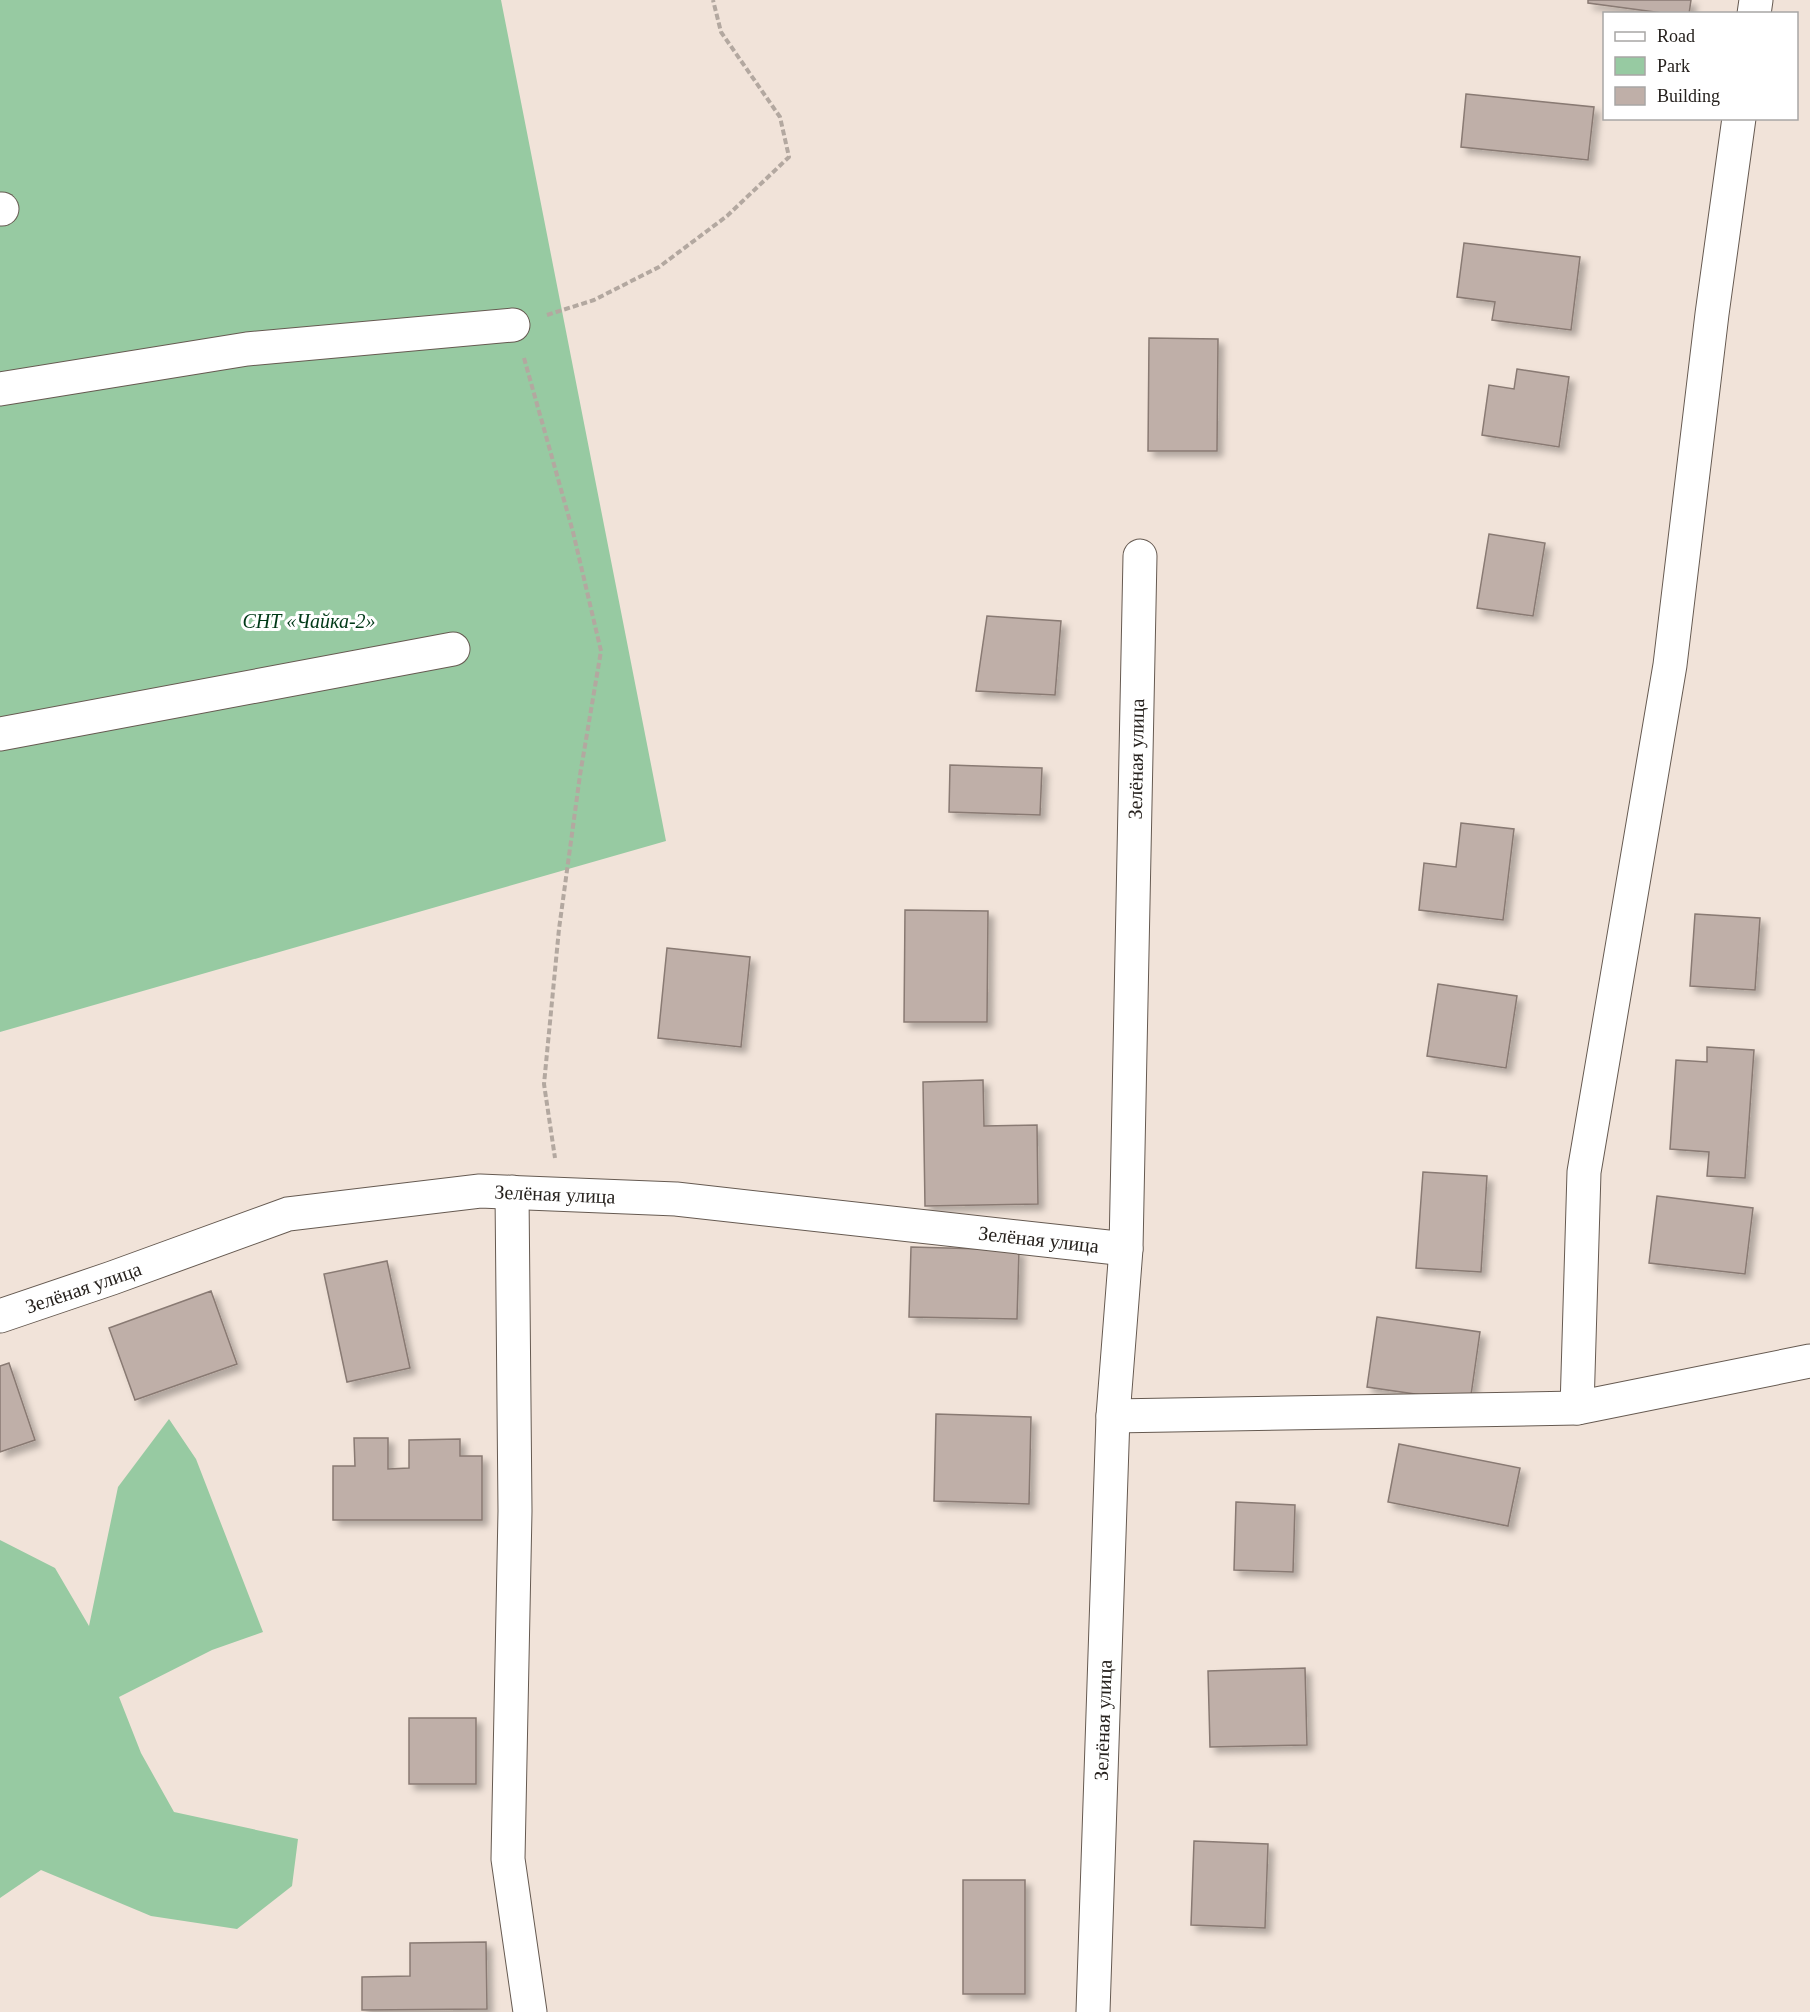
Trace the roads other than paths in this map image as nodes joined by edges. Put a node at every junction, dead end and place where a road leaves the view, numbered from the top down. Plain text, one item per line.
1 (1739, 120) edge
2 (513, 325) road end
3 (0, 389) edge
4 (1140, 556) dead end
5 (453, 649) dead end
6 (0, 734) edge
7 (512, 1192) junction
8 (1126, 1249) junction
9 (0, 1316) edge
10 (1810, 1361) edge
11 (1577, 1408) junction
12 (1113, 1416) junction
13 (530, 2012) edge
14 (1093, 2012) edge

1 - 11 street
2 - 3 street
4 - 8 street, Зелёная улица
5 - 6 street
7 - 8 street, Зелёная улица
7 - 9 street, Зелёная улица
7 - 13 street
8 - 12 street, Зелёная улица
10 - 11 street
11 - 12 street
12 - 14 street, Зелёная улица

